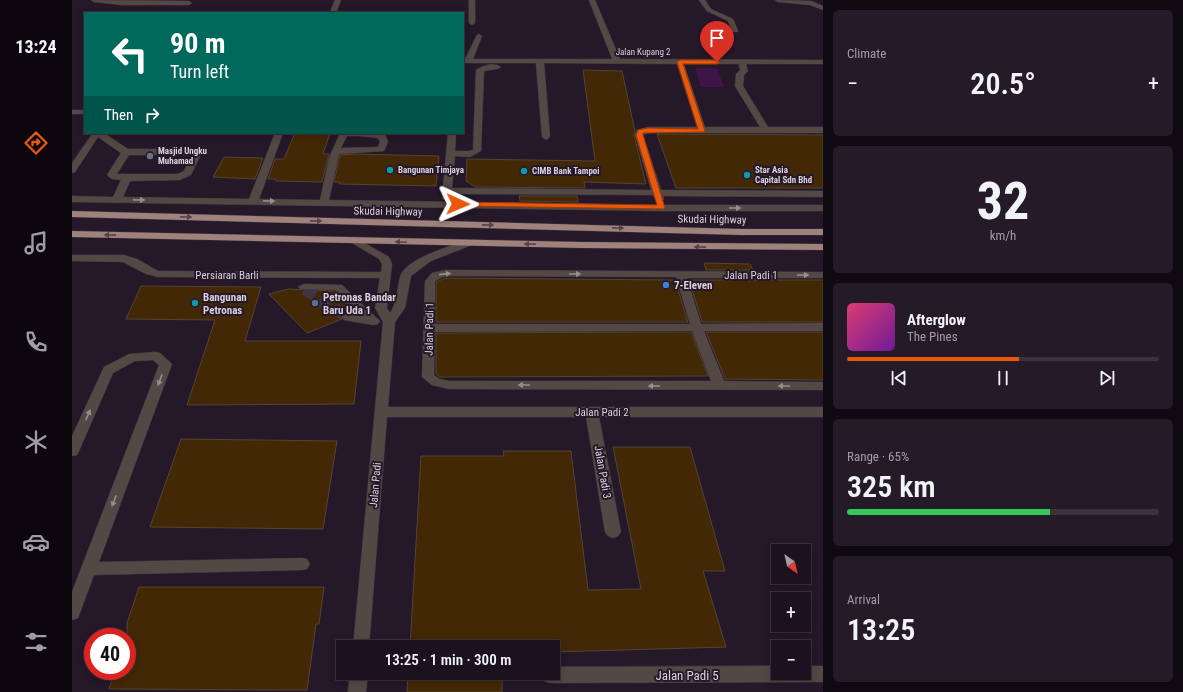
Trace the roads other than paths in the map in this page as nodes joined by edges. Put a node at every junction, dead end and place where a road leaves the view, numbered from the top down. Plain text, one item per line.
1 (94, 0) edge
2 (338, 0) edge
3 (472, 0) edge
4 (592, 0) edge
5 (702, 0) edge
6 (778, 0) edge
7 (812, 3) edge
8 (823, 3) edge
9 (189, 4) edge
10 (823, 8) edge
11 (333, 12) edge
12 (472, 23) dead end
13 (712, 31) dead end
14 (479, 36) dead end
15 (724, 52) dead end
16 (466, 61) edge
17 (616, 62) junction
18 (680, 62) junction
19 (729, 62) junction
20 (742, 62) junction
21 (823, 62) edge
22 (540, 64) junction
23 (72, 112) edge
24 (84, 112) edge
25 (766, 130) junction
26 (823, 130) edge
27 (702, 131) junction
28 (97, 134) edge
29 (99, 134) edge
30 (279, 134) edge
31 (452, 134) edge
32 (546, 137) dead end
33 (336, 151) junction
34 (126, 152) junction
35 (450, 153) junction
36 (72, 170) edge
37 (127, 178) junction
38 (448, 191) junction
39 (658, 192) junction
40 (823, 194) edge
41 (72, 199) edge
42 (117, 199) junction
43 (253, 201) junction
44 (324, 202) junction
45 (447, 204) junction
46 (661, 208) junction
47 (823, 208) edge
48 (72, 214) edge
49 (147, 216) junction
50 (72, 221) edge
51 (823, 232) edge
52 (72, 234) edge
53 (356, 241) junction
54 (468, 243) junction
55 (823, 247) edge
56 (72, 258) edge
57 (680, 274) junction
58 (301, 275) junction
59 (386, 275) junction
60 (823, 275) edge
61 (348, 317) tunnel mouth
62 (373, 321) junction
63 (389, 322) junction
64 (823, 327) edge
65 (428, 328) junction
66 (697, 328) junction
67 (719, 386) junction
68 (823, 386) edge
69 (382, 412) junction
70 (592, 412) junction
71 (823, 412) edge
72 (72, 451) edge
73 (613, 532) dead end
74 (302, 564) dead end
75 (89, 569) junction
76 (72, 613) edge
77 (362, 640) edge
78 (823, 674) edge
79 (560, 675) edge
80 (358, 680) edge
81 (357, 692) edge

1 - 9 street
2 - 11 street
3 - 12 street
4 - 17 street
5 - 13 street
6 - 7 street
7 - 8 street
7 - 10 street
14 - 16 street
15 - 19 street
16 - 22 street, Jalan Kupang 2
17 - 18 street, Jalan Kupang 2
17 - 22 street, Jalan Kupang 2
18 - 19 street, Jalan Kupang 2
18 - 27 street
19 - 20 street, Jalan Kupang 2
20 - 21 street, Jalan Kupang 2
20 - 25 street
22 - 32 street
22 - 35 street
23 - 24 street
25 - 26 street
25 - 27 street
27 - 39 street
28 - 36 street
29 - 34 street
30 - 43 street
31 - 35 street
33 - 33 street
33 - 44 street
34 - 37 street
34 - 37 street
35 - 38 street
37 - 42 street
38 - 39 street
38 - 45 street
39 - 40 street
39 - 46 street
41 - 42 street
42 -> 43 street
43 -> 44 street
44 - 45 street
45 - 46 street
46 -> 47 street
48 - 49 highway, Skudai Highway
49 - 50 highway
49 -> 51 highway, Skudai Highway
53 -> 52 highway
54 -> 53 highway
53 - 59 street, Jalan Padi
55 -> 54 highway
54 - 63 street, Jalan Padi
56 - 58 street, Persiaran Barli
57 -> 60 street, Jalan Padi 1
65 -> 57 street, Jalan Padi 1
57 - 66 street
58 - 59 street, Persiaran Barli
58 - 62 street
59 - 63 street, Jalan Padi
61 - 62 street
62 - 63 street
63 - 69 street, Jalan Padi
64 - 66 street
65 - 66 street
67 -> 65 street, Jalan Padi 1
66 - 67 street
68 -> 67 street, Jalan Padi 1
69 - 70 street, Jalan Padi 2
69 - 77 street, Jalan Padi
70 - 71 street, Jalan Padi 2
70 - 73 street, Jalan Padi 3
72 -> 75 street
74 - 75 street
75 - 76 street
78 - 79 street, Jalan Padi 5
80 - 81 street

